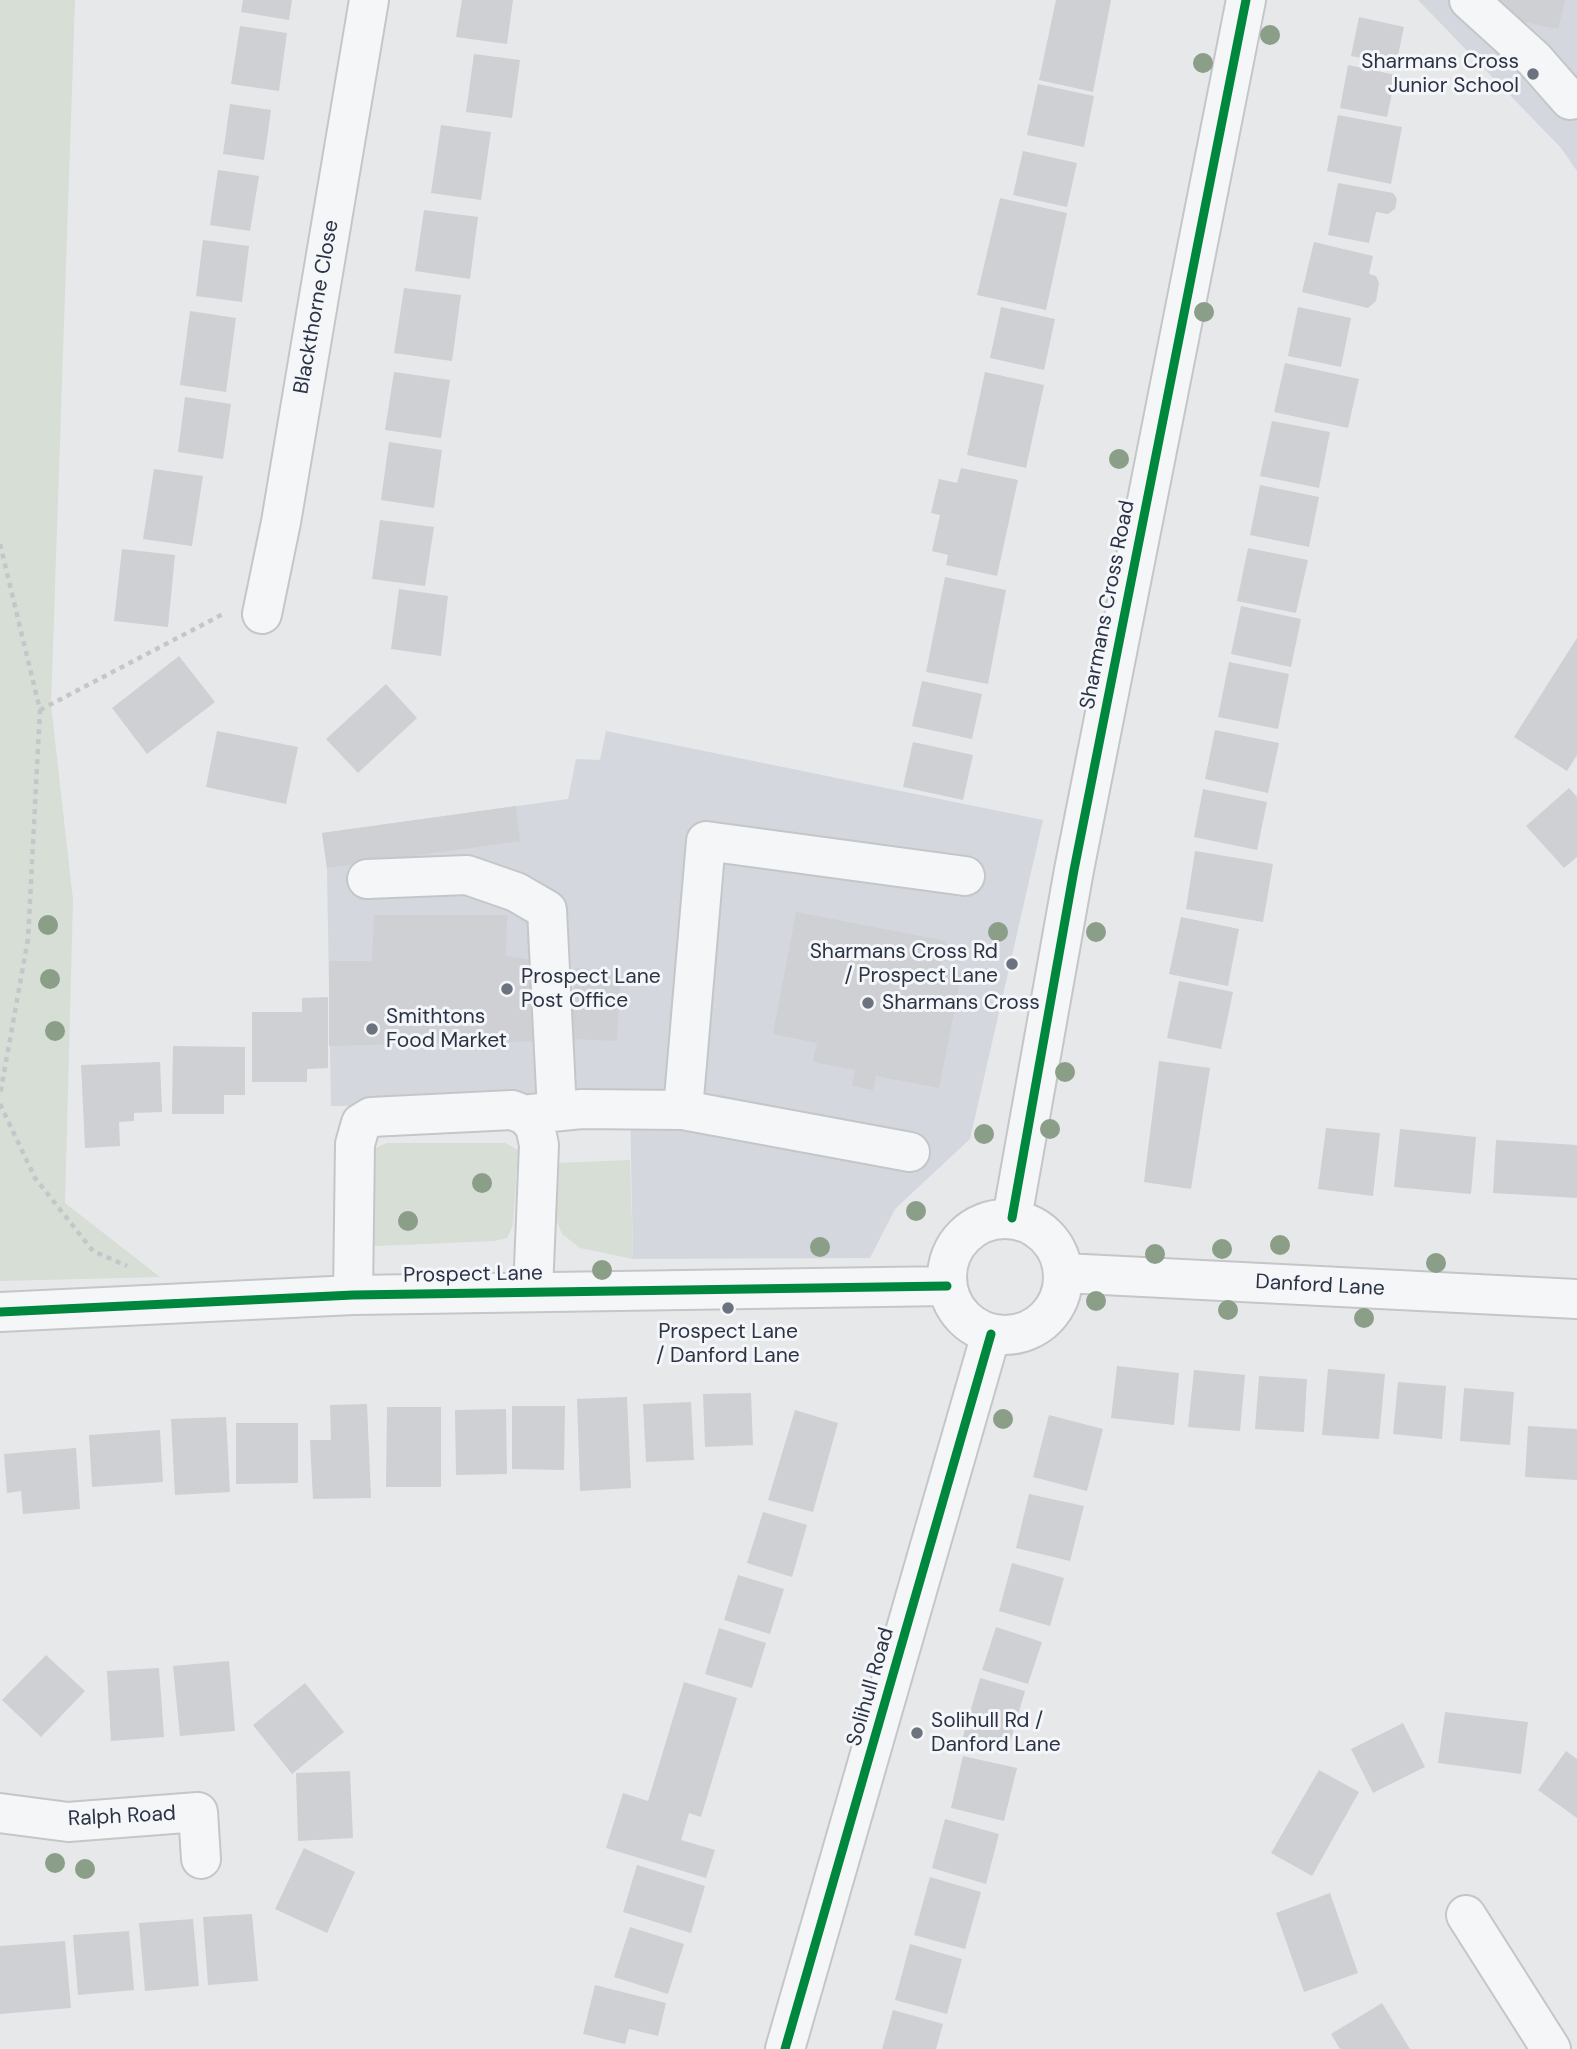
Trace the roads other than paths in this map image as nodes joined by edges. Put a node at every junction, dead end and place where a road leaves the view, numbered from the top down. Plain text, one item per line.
1 (369, 0) edge
2 (1246, 0) edge
3 (1469, 0) edge
4 (1570, 100) dead end
5 (262, 614) road end
6 (965, 876) dead end
7 (366, 879) dead end
8 (683, 1110) junction
9 (541, 1113) junction
10 (910, 1152) dead end
11 (1012, 1218) junction
12 (1064, 1273) junction
13 (947, 1286) junction
14 (533, 1291) junction
15 (354, 1295) junction
16 (1577, 1298) edge
17 (0, 1312) edge
18 (991, 1334) junction
19 (0, 1813) edge
20 (201, 1860) dead end
21 (1466, 1915) dead end
22 (785, 2049) edge
23 (1551, 2049) edge

1 - 5 street, Blackthorne Close
2 - 11 street, Sharmans Cross Road
3 - 4 street
6 - 8 street
7 - 9 street
8 - 9 street
8 - 10 street
9 - 14 street
9 - 15 street
11 - 12 street
11 - 13 street
12 - 16 street, Danford Lane
12 - 18 street
13 - 14 street, Prospect Lane
13 - 18 street
14 - 15 street, Prospect Lane
15 - 17 street, Prospect Lane
18 - 22 street, Solihull Road
19 - 20 street, Ralph Road
21 - 23 street

